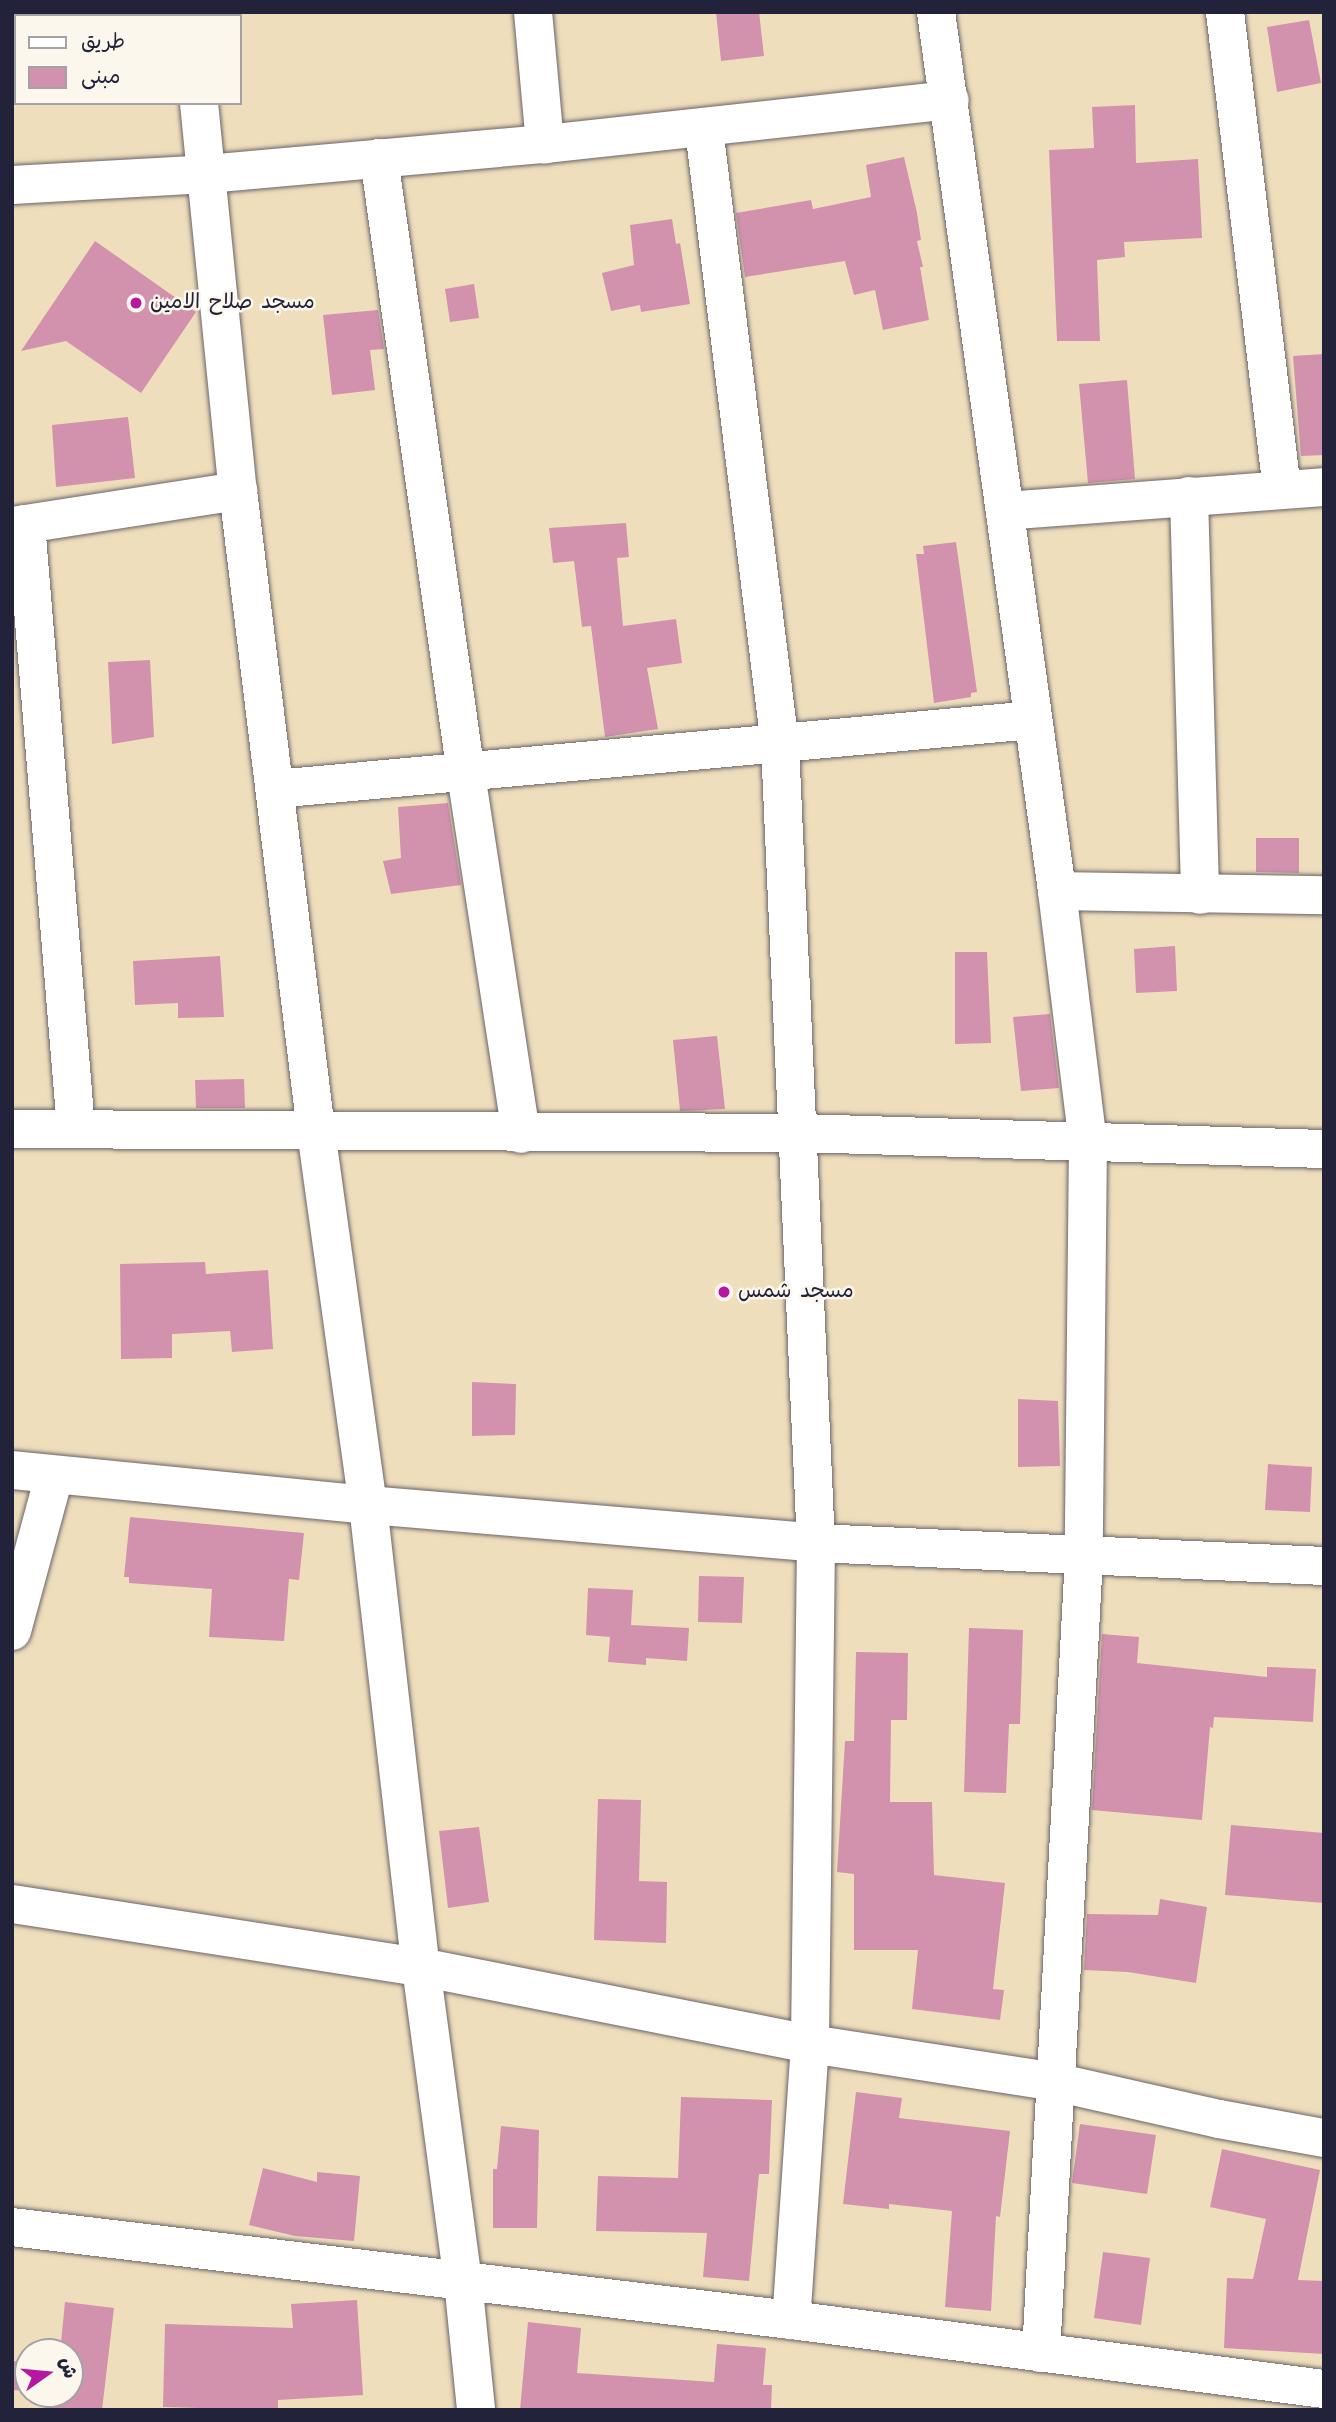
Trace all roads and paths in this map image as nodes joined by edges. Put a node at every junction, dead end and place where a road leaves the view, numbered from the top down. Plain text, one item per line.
1 (533, 12) edge
2 (936, 12) edge
3 (1225, 12) edge
4 (950, 100) junction
5 (199, 105) edge
6 (704, 129) junction
7 (545, 144) junction
8 (380, 158) junction
9 (207, 174) junction
10 (12, 185) edge
11 (1324, 487) edge
12 (1282, 490) junction
13 (238, 491) junction
14 (1189, 496) junction
15 (1005, 512) junction
16 (19, 525) edge
17 (1033, 720) junction
18 (780, 745) junction
19 (466, 774) junction
20 (275, 789) junction
21 (1058, 891) junction
22 (1200, 895) junction
23 (1324, 895) edge
24 (76, 1128) junction
25 (12, 1129) edge
26 (316, 1131) junction
27 (800, 1133) junction
28 (522, 1134) junction
29 (1088, 1142) junction
30 (1324, 1149) edge
31 (12, 1470) edge
32 (54, 1476) junction
33 (368, 1505) junction
34 (816, 1543) junction
35 (1084, 1557) junction
36 (1324, 1566) edge
37 (12, 1631) edge
38 (12, 1904) edge
39 (421, 1967) junction
40 (810, 2044) junction
41 (1055, 2082) junction
42 (1324, 2138) edge
43 (12, 2227) edge
44 (463, 2281) junction
45 (790, 2320) junction
46 (1041, 2353) junction
47 (1324, 2389) edge
48 (476, 2410) edge

1 - 7 street
2 - 4 street
3 - 12 street
4 - 6 street
4 - 15 street
5 - 9 street
6 - 7 street
6 - 18 street
7 - 8 street
8 - 9 street
8 - 19 street
9 - 10 street
9 - 13 street
11 - 12 street
12 - 14 street
13 - 16 street
13 - 20 street
14 - 15 street
14 - 22 street
15 - 17 street
16 - 24 street
17 - 18 street
17 - 21 street
18 - 19 street
18 - 27 street
19 - 20 street
19 - 28 street
20 - 26 street
21 - 22 street
21 - 29 street
22 - 23 street
24 - 25 street
24 - 26 street
26 - 28 street
26 - 33 street
27 - 28 street
27 - 29 street
27 - 34 street
29 - 30 street
29 - 35 street
31 - 32 street
32 - 33 street
32 - 37 street
33 - 34 street
33 - 39 street
34 - 35 street
34 - 40 street
35 - 36 street
35 - 41 street
38 - 39 street
39 - 40 street
39 - 44 street
40 - 41 street
40 - 45 street
41 - 42 street
41 - 46 street
43 - 44 street
44 - 45 street
44 - 48 street
45 - 46 street
46 - 47 street

